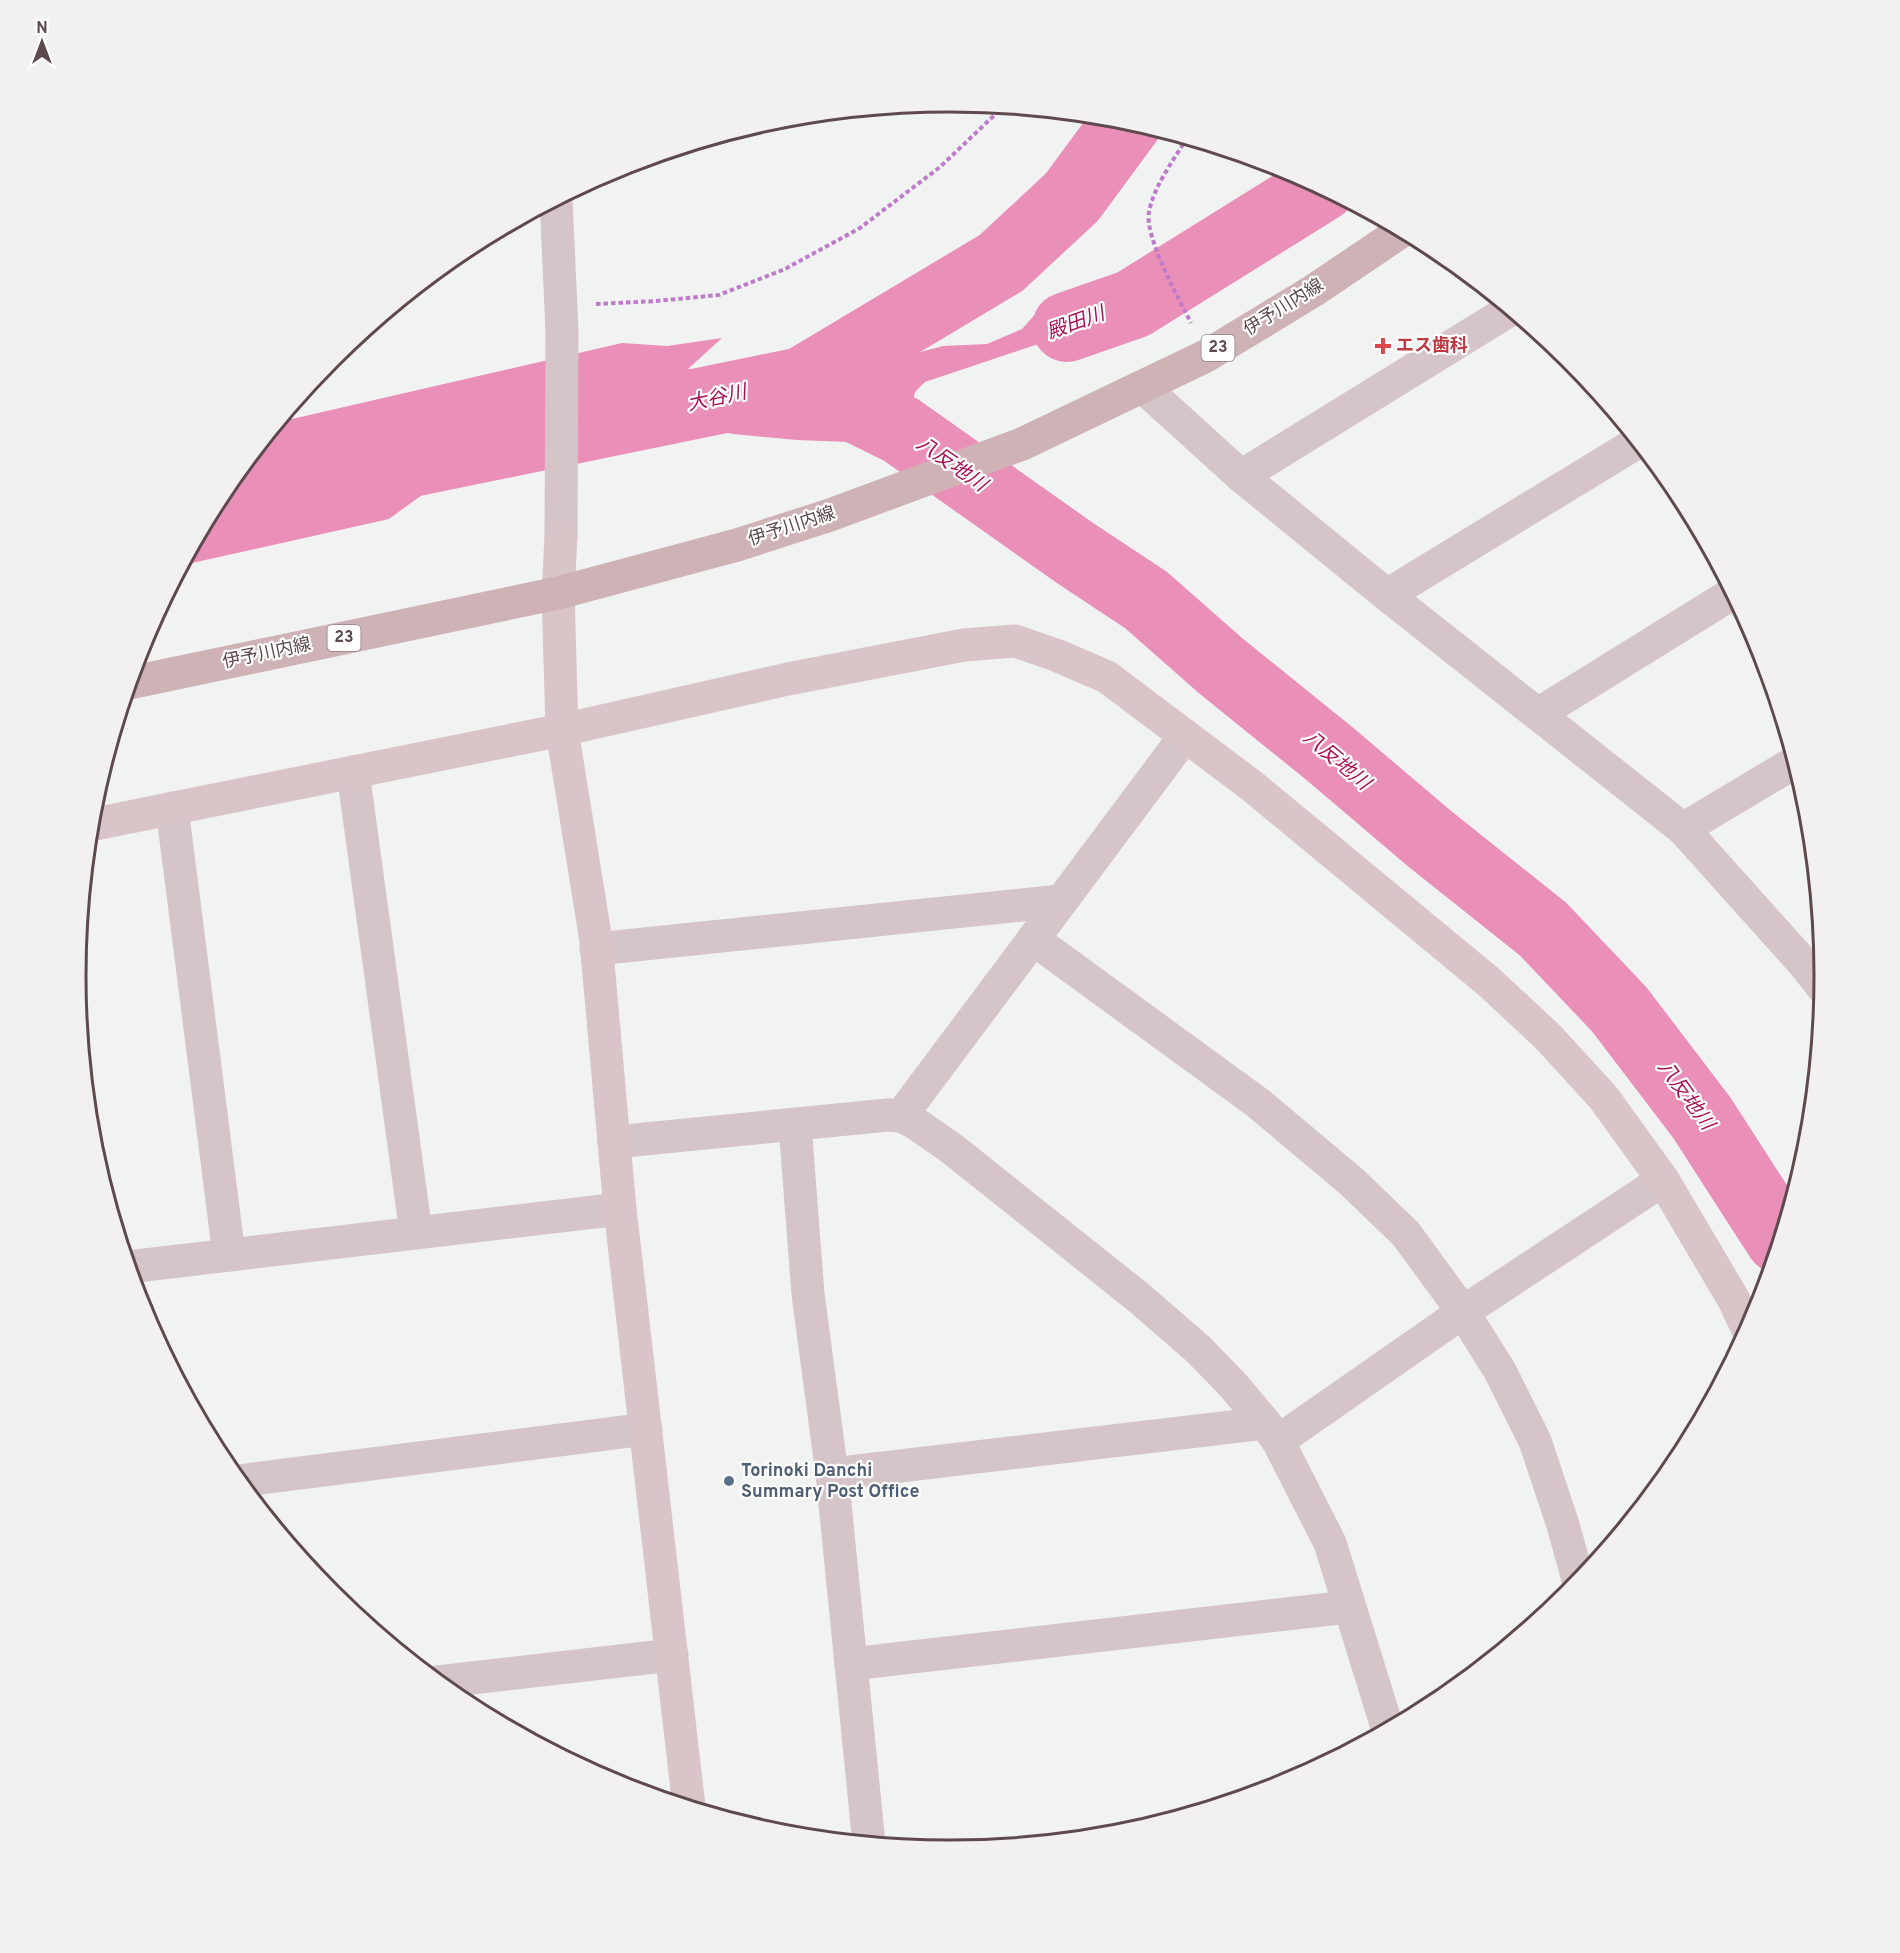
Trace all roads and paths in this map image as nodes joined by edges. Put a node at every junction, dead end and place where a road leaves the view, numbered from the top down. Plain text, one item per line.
1 (996, 114) edge
2 (1184, 144) edge
3 (556, 207) edge
4 (1395, 236) edge
5 (1504, 314) edge
6 (562, 319) junction
7 (1206, 356) junction
8 (1143, 387) junction
9 (1632, 445) edge
10 (1241, 476) junction
11 (558, 593) junction
12 (1387, 595) junction
13 (1726, 597) edge
14 (138, 681) edge
15 (1538, 714) junction
16 (562, 730) junction
17 (1185, 736) junction
18 (1788, 766) edge
19 (354, 772) junction
20 (172, 808) junction
21 (100, 823) edge
22 (1683, 829) junction
23 (1061, 901) junction
24 (1033, 939) junction
25 (596, 949) junction
26 (1814, 967) edge
27 (901, 1116) junction
28 (795, 1125) junction
29 (614, 1142) junction
30 (1663, 1180) junction
31 (620, 1209) junction
32 (416, 1233) junction
33 (229, 1255) junction
34 (136, 1266) edge
35 (1463, 1312) junction
36 (1743, 1320) edge
37 (646, 1429) junction
38 (1271, 1432) junction
39 (832, 1474) junction
40 (247, 1480) edge
41 (1576, 1572) edge
42 (1348, 1607) junction
43 (672, 1655) junction
44 (851, 1664) junction
45 (450, 1681) edge
46 (1386, 1723) edge
47 (688, 1800) edge
48 (868, 1837) edge

1 - 6 path
2 - 7 path
3 - 6 street
4 - 7 main road, 伊予川内線 / 23
5 - 10 street
6 - 11 street
7 - 8 main road, 伊予川内線 / 23
8 - 10 street
8 - 11 main road, 伊予川内線 / 23
9 - 12 street
10 - 12 street
11 - 14 main road, 伊予川内線 / 23
11 - 16 street
12 - 15 street
13 - 15 street
15 - 22 street
16 - 17 street
16 - 19 street
16 - 25 street
17 - 23 street
17 - 30 street
18 - 22 street
19 - 20 street
19 - 32 street
20 - 21 street
20 - 33 street
22 - 26 street
23 - 24 street
23 - 25 street
24 - 27 street
24 - 35 street
25 - 29 street
27 - 28 street
27 - 38 street
28 - 29 street
28 - 39 street
29 - 31 street
30 - 35 street
30 - 36 street
31 - 32 street
31 - 37 street
32 - 33 street
33 - 34 street
35 - 38 street
35 - 41 street
37 - 40 street
37 - 43 street
38 - 39 street
38 - 42 street
39 - 44 street
42 - 44 street
42 - 46 street
43 - 45 street
43 - 47 street
44 - 48 street

